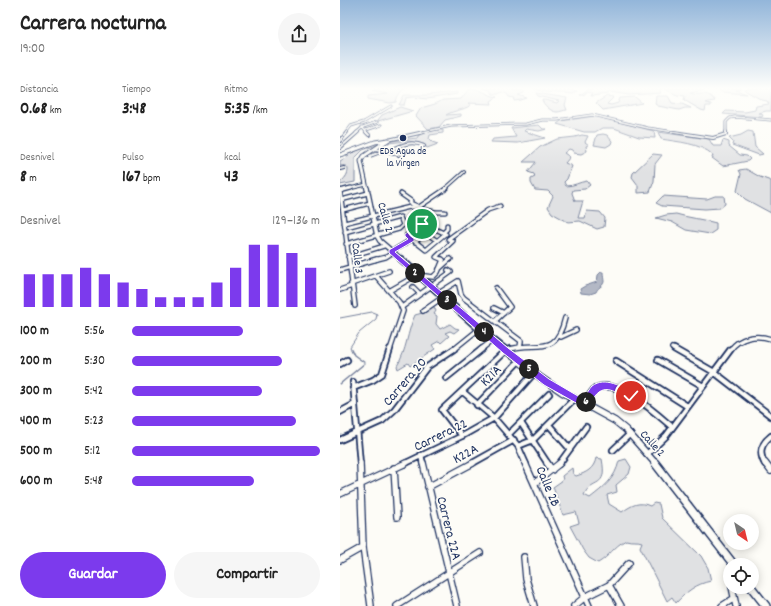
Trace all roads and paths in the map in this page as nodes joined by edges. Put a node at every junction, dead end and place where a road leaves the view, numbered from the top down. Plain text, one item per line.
1 (371, 116) edge
2 (594, 116) edge
3 (598, 116) edge
4 (771, 120) edge
5 (377, 122) dead end
6 (356, 124) junction
7 (381, 125) dead end
8 (363, 127) junction
9 (360, 129) junction
10 (366, 130) junction
11 (369, 135) dead end
12 (388, 140) junction
13 (340, 141) edge
14 (424, 146) dead end
15 (340, 148) edge
16 (374, 149) junction
17 (389, 152) junction
18 (341, 153) edge
19 (400, 155) dead end
20 (370, 156) dead end
21 (344, 168) dead end
22 (340, 169) edge
23 (464, 172) dead end
24 (366, 185) junction
25 (340, 190) edge
26 (368, 194) junction
27 (401, 194) dead end
28 (341, 200) junction
29 (370, 203) junction
30 (500, 206) dead end
31 (419, 207) junction
32 (343, 210) junction
33 (433, 212) junction
34 (445, 212) dead end
35 (372, 216) junction
36 (420, 220) junction
37 (344, 223) junction
38 (374, 224) junction
39 (447, 224) dead end
40 (403, 225) junction
41 (345, 232) junction
42 (426, 233) junction
43 (444, 233) junction
44 (377, 236) junction
45 (450, 236) junction
46 (414, 240) junction
47 (436, 240) junction
48 (346, 244) junction
49 (384, 246) junction
50 (392, 252) junction
51 (348, 258) junction
52 (451, 259) dead end
53 (349, 268) junction
54 (340, 270) edge
55 (438, 270) junction
56 (448, 270) dead end
57 (389, 271) dead end
58 (417, 275) junction
59 (376, 276) junction
60 (352, 285) junction
61 (413, 287) dead end
62 (432, 287) junction
63 (496, 288) dead end
64 (340, 290) edge
65 (389, 291) junction
66 (420, 294) junction
67 (441, 295) junction
68 (355, 306) dead end
69 (402, 306) junction
70 (494, 308) dead end
71 (423, 311) dead end
72 (504, 313) junction
73 (565, 318) dead end
74 (496, 320) junction
75 (479, 329) junction
76 (576, 330) dead end
77 (560, 338) junction
78 (771, 339) edge
79 (493, 340) junction
80 (520, 347) junction
81 (672, 348) dead end
82 (505, 351) junction
83 (347, 360) dead end
84 (658, 360) dead end
85 (519, 361) junction
86 (616, 361) dead end
87 (340, 364) edge
88 (714, 372) junction
89 (534, 373) junction
90 (446, 378) dead end
91 (353, 382) dead end
92 (703, 386) junction
93 (354, 388) junction
94 (463, 392) junction
95 (548, 394) dead end
96 (574, 399) junction
97 (355, 404) junction
98 (585, 404) junction
99 (477, 405) junction
100 (687, 406) junction
101 (340, 412) edge
102 (771, 416) edge
103 (494, 418) junction
104 (521, 423) junction
105 (549, 425) junction
106 (586, 427) dead end
107 (672, 427) junction
108 (358, 432) junction
109 (509, 434) junction
110 (630, 434) junction
111 (462, 436) junction
112 (771, 436) edge
113 (340, 440) edge
114 (514, 440) junction
115 (533, 440) junction
116 (518, 446) junction
117 (570, 449) junction
118 (613, 450) dead end
119 (647, 454) junction
120 (421, 455) junction
121 (394, 468) junction
122 (552, 470) junction
123 (771, 471) edge
124 (362, 483) junction
125 (535, 483) junction
126 (428, 487) junction
127 (340, 494) edge
128 (398, 516) dead end
129 (363, 547) junction
130 (480, 553) dead end
131 (524, 557) dead end
132 (729, 558) edge
133 (340, 560) edge
134 (629, 563) dead end
135 (449, 573) junction
136 (609, 585) junction
137 (733, 594) edge
138 (757, 594) edge
139 (585, 597) junction
140 (733, 599) junction
141 (371, 606) edge
142 (397, 606) edge
143 (457, 606) edge
144 (534, 606) edge
145 (574, 606) edge
146 (589, 606) edge
147 (621, 606) edge
148 (722, 606) edge
149 (736, 606) edge
150 (766, 606) edge

1 - 6 street
2 - 12 street
3 - 4 street
5 - 8 street
6 - 8 street
6 - 9 street
6 - 13 street
7 - 10 street
8 - 9 street
8 - 10 street
9 - 15 street
10 - 11 street
12 - 16 street, Calle 2
12 - 18 street
14 - 17 street
16 - 17 street
16 - 24 street, Calle 2
17 - 19 street
17 - 20 street
21 - 22 street
23 - 31 street
24 - 25 street
24 - 26 street, Calle 2
25 - 28 street, Calle 3
26 - 28 street
26 - 29 street, Calle 2
27 - 31 street
28 - 32 street, Calle 3
29 - 32 street
29 - 35 street, Calle 2
30 - 45 street
31 - 33 street
31 - 35 street
32 - 37 street, Calle 3
33 - 34 street
33 - 36 street
35 - 37 street
35 - 38 street, Calle 2
36 - 40 street
36 - 46 street
37 - 41 street, Calle 3
38 - 40 street
38 - 41 street
38 - 44 street, Calle 2
39 - 43 street
40 - 44 street
41 - 48 street, Calle 3
42 - 43 street
42 - 46 street
42 - 47 street
43 - 45 street
43 - 47 street
44 - 48 street
44 - 49 street, Calle 2
45 - 55 street
46 - 47 street
46 - 50 street
48 - 51 street, Calle 3
49 - 50 street, Calle 2
49 - 51 street
50 - 53 street
50 - 58 street, Calle 2
51 - 53 street, Calle 3
52 - 55 street
53 - 54 street
53 - 60 street, Calle 3
55 - 58 street
56 - 62 street
57 - 59 street
58 - 62 street, Calle 2
58 - 65 street
59 - 60 street
59 - 65 street
60 - 64 street
60 - 68 street, Calle 3
61 - 66 street
62 - 66 street
62 - 67 street, Calle 2
63 - 72 street
65 - 69 street
66 - 69 street
67 - 71 street
67 - 74 street
67 - 75 street, Calle 2
69 - 93 street
70 - 72 street
72 - 74 street
73 - 77 street
74 - 80 street
75 - 79 street, Calle 2
75 - 108 street, Carrera 20
76 - 77 street
77 - 80 street
78 - 88 street
79 - 82 street, Calle 2
79 - 90 street
80 - 82 street
81 - 88 street
82 - 85 street, Calle 2
82 - 94 street
83 - 87 street
84 - 92 street
85 - 89 street, Calle 2
85 - 99 street, K21A
86 - 100 street
88 - 92 street
88 - 102 street
89 - 96 street, Calle 2
89 - 103 street, Carrera 22
91 - 93 street
92 - 100 street
93 - 97 street
94 - 99 street, Calle 2B
94 - 111 street
95 - 104 street
96 - 98 street, Calle 2
96 - 105 street
97 - 101 street
97 - 108 street
98 - 107 street
98 - 110 street, Calle 2
99 - 103 street, Calle 2B
100 - 107 street
103 - 109 street, Calle 2B
103 - 111 street, Carrera 22
104 - 109 street
104 - 115 street
105 - 115 street
105 - 117 street
106 - 117 street
107 - 119 street
108 - 113 street, Carrera 20
108 - 124 street
109 - 114 street, Calle 2B
110 - 118 street
110 - 119 street, Calle 2
111 - 120 street, Carrera 22
112 - 123 street
114 - 116 street, Calle 2B
114 - 126 street, K22A
115 - 116 street
115 - 122 street
116 - 125 street, Calle 2B
117 - 122 street
119 - 132 street, Calle 2
120 - 121 street, Carrera 22
120 - 126 street, Carrera 22A
121 - 124 street, Carrera 22
121 - 128 street
122 - 125 street
124 - 127 street, Carrera 22
124 - 129 street
125 - 139 street, Calle 2B
126 - 135 street, Carrera 22A
129 - 133 street
129 - 141 street
130 - 135 street
131 - 144 street
134 - 136 street
135 - 142 street
135 - 143 street, Carrera 22A
136 - 139 street
136 - 147 street
137 - 140 street
138 - 150 street
139 - 145 street
139 - 146 street, Calle 2B
140 - 148 street
140 - 149 street

